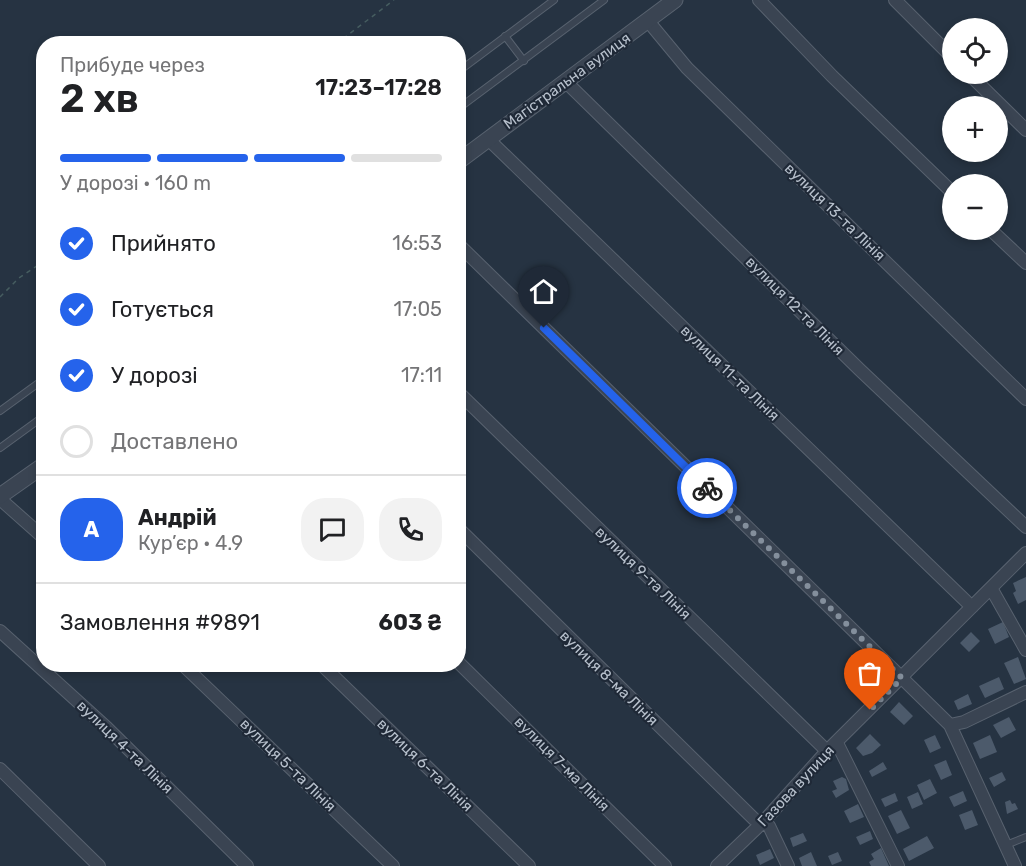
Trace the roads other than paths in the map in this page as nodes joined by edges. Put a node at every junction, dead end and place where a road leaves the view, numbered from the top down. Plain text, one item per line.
1 (554, 0) edge
2 (604, 0) edge
3 (675, 0) edge
4 (759, 0) edge
5 (895, 0) edge
6 (648, 21) junction
7 (505, 36) junction
8 (942, 47) edge
9 (524, 61) junction
10 (466, 65) edge
11 (566, 82) junction
12 (979, 84) edge
13 (466, 103) edge
14 (1026, 130) edge
15 (488, 139) junction
16 (466, 156) edge
17 (942, 182) edge
18 (1002, 240) edge
19 (466, 251) edge
20 (1026, 263) edge
21 (36, 385) edge
22 (1026, 399) edge
23 (466, 400) edge
24 (0, 411) edge
25 (36, 422) edge
26 (0, 448) edge
27 (36, 471) edge
28 (0, 497) edge
29 (1026, 527) edge
30 (36, 531) edge
31 (466, 536) edge
32 (1026, 553) edge
33 (991, 588) junction
34 (972, 607) junction
35 (0, 631) edge
36 (1026, 650) edge
37 (36, 664) edge
38 (466, 670) edge
39 (45, 672) edge
40 (190, 672) edge
41 (329, 672) edge
42 (902, 678) junction
43 (1026, 692) edge
44 (950, 725) junction
45 (832, 747) junction
46 (0, 769) edge
47 (763, 822) junction
48 (1026, 837) edge
49 (1005, 846) junction
50 (99, 866) edge
51 (247, 866) edge
52 (393, 866) edge
53 (529, 866) edge
54 (665, 866) edge
55 (717, 866) edge
56 (788, 866) edge
57 (898, 866) edge
58 (1015, 866) edge

1 - 7 lane
2 - 9 lane
3 - 6 street, Магістральна вулиця
4 - 17 street
5 - 8 street
6 - 11 street, Магістральна вулиця
6 - 22 street, вулиця 13-та Лінія
7 - 9 lane
7 - 10 lane
9 - 13 lane
11 - 15 street, Магістральна вулиця
11 - 29 street, вулиця 12-та Лінія
12 - 14 street
15 - 16 street, Магістральна вулиця
15 - 34 street, вулиця 11-та Лінія
18 - 20 street
19 - 42 street
21 - 24 lane
23 - 45 street, вулиця 9-та Лінія
25 - 26 lane
27 - 28 street
28 - 30 street
31 - 47 street, вулиця 8-ма Лінія
32 - 33 street, Газова вулиця
33 - 34 street, Газова вулиця
33 - 36 street
34 - 42 street, Газова вулиця
35 - 37 street, вулиця 4-та Лінія
38 - 54 street, вулиця 7-ма Лінія
39 - 51 street, вулиця 4-та Лінія
40 - 52 street, вулиця 5-та Лінія
41 - 53 street, вулиця 6-та Лінія
42 - 44 street
42 - 45 street, Газова вулиця
43 - 44 street
44 - 49 street
45 - 47 street, Газова вулиця
45 - 57 street, вулиця 9-та Лінія
46 - 50 street
47 - 55 street, Газова вулиця
47 - 56 street
48 - 49 lane
49 - 58 street

